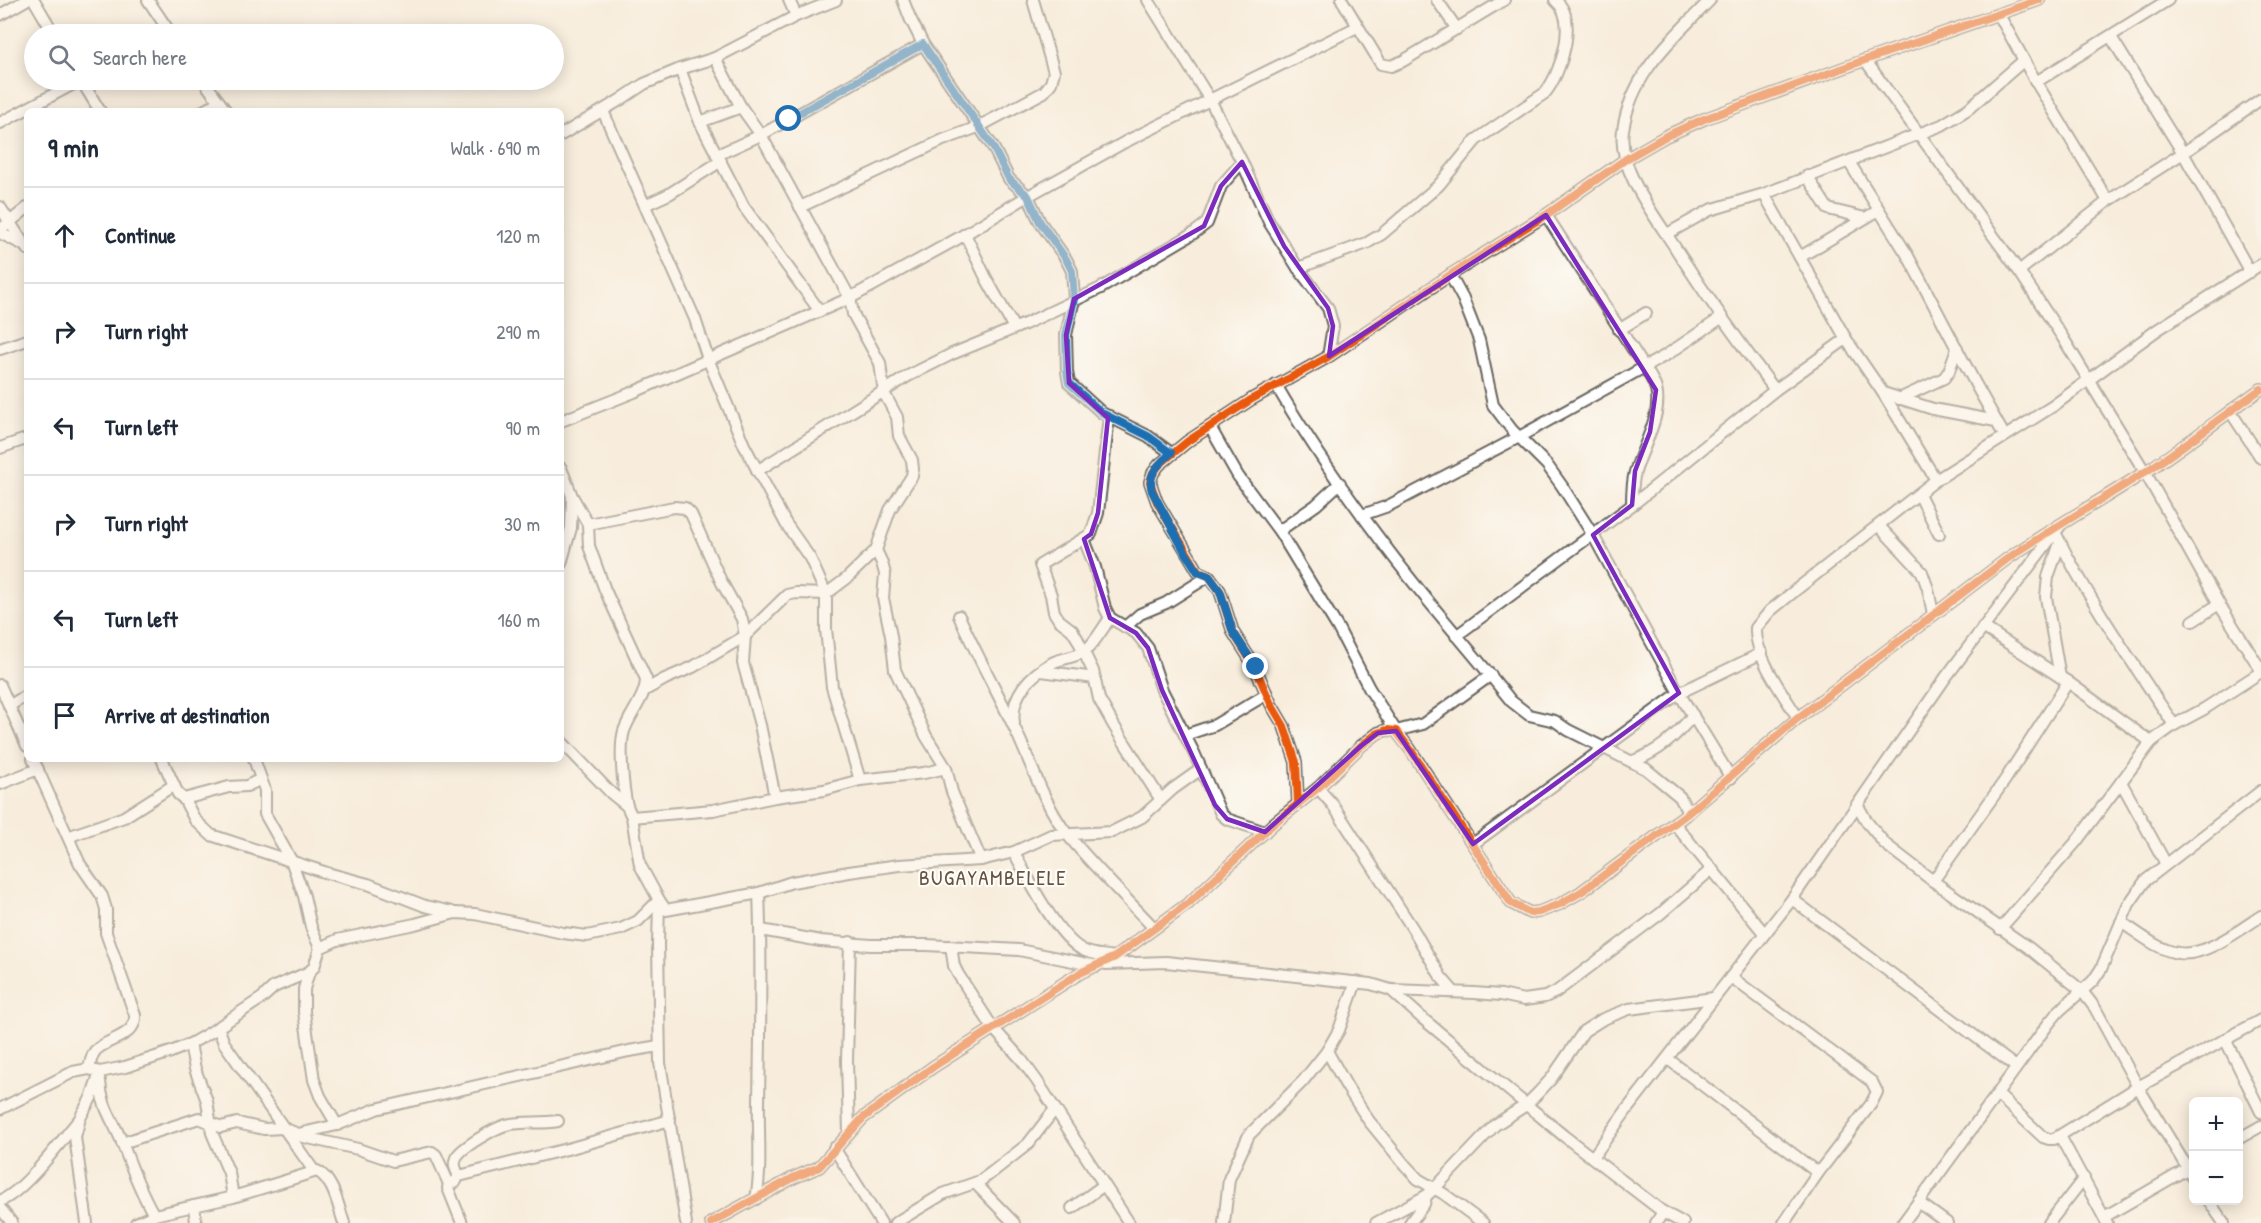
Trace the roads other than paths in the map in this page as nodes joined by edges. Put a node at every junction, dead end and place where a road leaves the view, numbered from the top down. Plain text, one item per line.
1 (26, 0) edge
2 (34, 0) edge
3 (148, 0) edge
4 (789, 0) edge
5 (836, 0) edge
6 (903, 0) edge
7 (1033, 0) edge
8 (1148, 0) edge
9 (1342, 0) edge
10 (1437, 0) edge
11 (1504, 0) edge
12 (1555, 0) edge
13 (1710, 0) edge
14 (2039, 0) edge
15 (2168, 0) edge
16 (13, 3) edge
17 (0, 15) edge
18 (1999, 15) junction
19 (796, 16) junction
20 (48, 24) edge
21 (164, 24) edge
22 (1357, 27) junction
23 (1457, 29) junction
24 (2111, 36) junction
25 (923, 44) junction
26 (715, 58) junction
27 (1865, 60) junction
28 (2024, 61) junction
29 (680, 69) junction
30 (2036, 82) junction
31 (62, 90) edge
32 (87, 90) edge
33 (211, 90) edge
34 (2261, 99) edge
35 (1210, 100) junction
36 (223, 106) edge
37 (741, 106) junction
38 (28, 108) edge
39 (97, 108) edge
40 (24, 110) edge
41 (603, 111) junction
42 (700, 122) junction
43 (0, 123) edge
44 (978, 127) junction
45 (564, 133) edge
46 (1919, 134) junction
47 (761, 135) junction
48 (2183, 153) junction
49 (719, 158) junction
50 (1626, 159) junction
51 (1242, 162) junction
52 (1849, 162) junction
53 (1807, 176) junction
54 (1764, 194) junction
55 (1028, 196) junction
56 (2108, 201) junction
57 (645, 205) junction
58 (0, 207) edge
59 (800, 207) junction
60 (1879, 210) junction
61 (24, 211) edge
62 (1546, 215) junction
63 (1865, 218) junction
64 (10, 223) junction
65 (0, 231) edge
66 (964, 234) junction
67 (1667, 234) junction
68 (24, 244) edge
69 (24, 246) edge
70 (1800, 257) junction
71 (2261, 264) edge
72 (1298, 268) junction
73 (2019, 271) junction
74 (2250, 272) junction
75 (1450, 275) junction
76 (850, 298) junction
77 (1074, 299) junction
78 (819, 310) junction
79 (1646, 313) dead end
80 (1721, 318) junction
81 (1014, 328) junction
82 (1618, 330) junction
83 (1846, 339) junction
84 (24, 341) edge
85 (1957, 348) junction
86 (0, 349) edge
87 (1328, 357) junction
88 (708, 359) junction
89 (1645, 368) junction
90 (2088, 379) junction
91 (1276, 385) junction
92 (2261, 389) edge
93 (1775, 390) junction
94 (884, 393) junction
95 (1883, 393) junction
96 (1899, 399) junction
97 (2230, 411) junction
98 (1109, 416) junction
99 (564, 420) edge
100 (1996, 422) junction
101 (1210, 427) junction
102 (2004, 435) junction
103 (1519, 437) junction
104 (24, 441) edge
105 (0, 448) edge
106 (1171, 453) junction
107 (2261, 458) edge
108 (757, 471) junction
109 (2145, 472) junction
110 (564, 476) edge
111 (1936, 480) junction
112 (1340, 483) junction
113 (1919, 494) junction
114 (572, 496) junction
115 (1632, 505) junction
116 (1362, 515) junction
117 (2062, 523) junction
118 (588, 524) junction
119 (1879, 526) junction
120 (1279, 531) junction
121 (1940, 534) dead end
122 (1593, 535) junction
123 (2058, 538) junction
124 (1084, 539) junction
125 (876, 550) junction
126 (564, 553) edge
127 (1209, 576) junction
128 (826, 594) junction
129 (2219, 604) junction
130 (1933, 614) junction
131 (959, 616) dead end
132 (1110, 618) junction
133 (2193, 621) dead end
134 (1125, 627) junction
135 (1983, 627) junction
136 (745, 636) junction
137 (1456, 636) junction
138 (1085, 651) junction
139 (1762, 653) junction
140 (1041, 671) junction
141 (2261, 671) edge
142 (1491, 675) junction
143 (1095, 678) junction
144 (2064, 680) junction
145 (0, 685) edge
146 (645, 690) junction
147 (1679, 693) junction
148 (1267, 694) junction
149 (24, 697) edge
150 (9, 706) junction
151 (1693, 715) junction
152 (1798, 718) junction
153 (2174, 725) junction
154 (1015, 729) junction
155 (1396, 731) junction
156 (1185, 735) junction
157 (24, 739) edge
158 (2151, 742) junction
159 (564, 744) edge
160 (1604, 748) junction
161 (1633, 761) junction
162 (163, 762) edge
163 (255, 762) edge
164 (35, 764) edge
165 (946, 768) junction
166 (1201, 769) junction
167 (1731, 778) junction
168 (261, 779) junction
169 (860, 780) junction
170 (2121, 782) junction
171 (0, 784) edge
172 (174, 785) junction
173 (1318, 788) junction
174 (2261, 791) edge
175 (775, 797) junction
176 (184, 799) junction
177 (1161, 800) junction
178 (1298, 804) junction
179 (1857, 804) junction
180 (627, 806) junction
181 (1688, 813) junction
182 (632, 818) junction
183 (1674, 824) junction
184 (1265, 832) junction
185 (1067, 833) junction
186 (70, 839) junction
187 (1473, 844) junction
188 (1014, 852) junction
189 (291, 860) junction
190 (981, 860) junction
191 (2166, 864) junction
192 (1712, 869) junction
193 (1933, 881) junction
194 (759, 893) junction
195 (1792, 899) junction
196 (659, 900) junction
197 (455, 913) junction
198 (2261, 916) edge
199 (2121, 922) junction
200 (1154, 928) junction
201 (2000, 929) junction
202 (762, 930) junction
203 (1764, 933) junction
204 (850, 942) junction
205 (951, 946) junction
206 (320, 948) junction
207 (1115, 957) junction
208 (1100, 965) junction
209 (309, 972) junction
210 (1731, 977) junction
211 (1356, 982) junction
212 (1391, 990) junction
213 (2082, 991) junction
214 (1454, 992) junction
215 (1714, 998) junction
216 (2261, 1020) edge
217 (218, 1027) junction
218 (993, 1028) junction
219 (2225, 1039) junction
220 (190, 1044) junction
221 (659, 1046) junction
222 (1327, 1051) junction
223 (1668, 1059) junction
224 (2016, 1067) junction
225 (89, 1069) junction
226 (100, 1072) junction
227 (2138, 1087) junction
228 (1997, 1094) junction
229 (1526, 1105) junction
230 (0, 1109) edge
231 (1055, 1109) junction
232 (2261, 1112) edge
233 (80, 1118) junction
234 (670, 1120) junction
235 (558, 1121) dead end
236 (211, 1122) junction
237 (337, 1125) junction
238 (2261, 1126) edge
239 (284, 1129) junction
240 (849, 1132) junction
241 (296, 1134) junction
242 (2060, 1136) junction
243 (2243, 1136) edge
244 (122, 1143) junction
245 (834, 1148) junction
246 (1593, 1157) junction
247 (2189, 1165) edge
248 (2189, 1168) edge
249 (314, 1171) junction
250 (1818, 1173) junction
251 (459, 1176) junction
252 (2084, 1178) junction
253 (975, 1183) junction
254 (449, 1184) junction
255 (1104, 1185) junction
256 (1430, 1193) junction
257 (233, 1197) junction
258 (756, 1199) junction
259 (0, 1201) edge
260 (1918, 1202) junction
261 (2211, 1205) edge
262 (194, 1206) junction
263 (0, 1208) edge
264 (1072, 1208) dead end
265 (1663, 1212) junction
266 (1937, 1214) junction
267 (154, 1215) junction
268 (2106, 1220) edge
269 (12, 1223) edge
270 (87, 1223) edge
271 (136, 1223) edge
272 (196, 1223) edge
273 (344, 1223) edge
274 (462, 1223) edge
275 (686, 1223) edge
276 (711, 1223) edge
277 (881, 1223) edge
278 (895, 1223) edge
279 (1014, 1223) edge
280 (1129, 1223) edge
281 (1224, 1223) edge
282 (1376, 1223) edge
283 (1410, 1223) edge
284 (1483, 1223) edge
285 (1656, 1223) edge
286 (1683, 1223) edge
287 (1784, 1223) edge
288 (1903, 1223) edge
289 (1929, 1223) edge
290 (1947, 1223) edge
291 (2049, 1223) edge
292 (2224, 1223) edge

1 - 16 street
2 - 20 street
3 - 21 street
4 - 19 street
5 - 19 street
6 - 25 street
7 - 44 street
8 - 35 street
9 - 22 street
10 - 23 street
11 - 23 street
12 - 72 street
13 - 50 street
14 - 18 street
15 - 24 street
16 - 17 street
18 - 27 street
18 - 28 street
19 - 26 street
22 - 23 street
22 - 35 street
24 - 30 street
24 - 48 street
25 - 44 street
25 - 47 street
26 - 29 street
26 - 37 street
27 - 46 street
27 - 50 street
28 - 30 street
28 - 46 street
29 - 41 street
29 - 42 street
30 - 56 street
31 - 38 street
32 - 39 street
33 - 36 street
34 - 48 street
35 - 51 street
35 - 55 street
37 - 42 street
37 - 47 street
40 - 43 street
41 - 45 street
41 - 57 street
42 - 49 street
44 - 55 street
44 - 59 street
46 - 52 street
46 - 73 street
47 - 49 street
47 - 59 street
48 - 56 street
48 - 74 street
49 - 57 street
49 - 78 street
50 - 62 street
50 - 67 street
51 - 72 street
51 - 77 street
52 - 53 street
52 - 60 street
53 - 54 street
53 - 63 street
54 - 67 street
54 - 70 street
55 - 66 street
55 - 77 street
56 - 73 street
57 - 88 street
58 - 64 street
59 - 76 street
60 - 63 street
60 - 85 street
61 - 64 street
62 - 75 street
62 - 82 street
63 - 70 street
64 - 65 street
64 - 68 street
65 - 69 street
66 - 76 street
66 - 81 street
67 - 80 street
70 - 83 street
71 - 74 street
72 - 87 street
73 - 90 street
74 - 90 street
75 - 87 street
75 - 103 street
76 - 78 street
76 - 94 street
77 - 81 street
77 - 98 street
78 - 88 street
79 - 82 street
80 - 89 street
80 - 93 street
81 - 94 street
82 - 89 street
83 - 93 street
83 - 95 street
84 - 86 street
85 - 96 street
85 - 100 street
87 - 91 street
88 - 99 street
88 - 108 street
89 - 103 street
89 - 115 street
90 - 102 street
90 - 109 street
91 - 101 street
91 - 112 street
92 - 97 street
93 - 115 street
94 - 108 street
94 - 125 street
95 - 96 street
95 - 111 street
96 - 100 street
97 - 107 street
97 - 109 street
98 - 106 street
98 - 124 street
100 - 102 street
101 - 106 street
101 - 120 street
102 - 111 street
103 - 116 street
103 - 122 street
104 - 105 street
106 - 127 street
108 - 128 street
109 - 117 street
109 - 129 street
110 - 114 street
111 - 113 street
112 - 116 street
112 - 120 street
113 - 119 street
113 - 121 street
114 - 118 street
114 - 126 street
115 - 122 street
116 - 137 street
117 - 123 street
117 - 130 street
118 - 136 street
118 - 146 street
119 - 130 street
119 - 139 street
120 - 155 street
122 - 137 street
122 - 147 street
123 - 135 street
123 - 144 street
123 - 153 street
124 - 132 street
124 - 138 street
125 - 128 street
125 - 165 street
127 - 134 street
127 - 148 street
128 - 136 street
128 - 169 street
129 - 133 street
129 - 141 street
130 - 152 street
131 - 154 street
132 - 134 street
132 - 138 street
134 - 156 street
135 - 144 street
135 - 179 street
136 - 146 street
136 - 175 street
137 - 142 street
138 - 140 street
138 - 143 street
139 - 147 street
139 - 152 street
140 - 143 street
140 - 154 street
141 - 153 street
142 - 155 street
142 - 160 street
143 - 177 street
144 - 158 street
144 - 193 street
145 - 150 street
146 - 180 street
147 - 151 street
147 - 160 street
148 - 156 street
148 - 178 street
149 - 150 street
150 - 157 street
151 - 161 street
151 - 167 street
152 - 167 street
153 - 158 street
154 - 185 street
155 - 173 street
155 - 187 street
156 - 166 street
158 - 170 street
159 - 180 street
160 - 161 street
160 - 187 street
161 - 181 street
162 - 172 street
163 - 168 street
164 - 171 street
164 - 186 street
165 - 169 street
165 - 190 street
166 - 177 street
166 - 184 street
167 - 181 street
168 - 176 street
168 - 189 street
169 - 175 street
170 - 191 street
170 - 201 street
172 - 176 street
172 - 186 street
173 - 178 street
173 - 214 street
174 - 191 street
175 - 182 street
176 - 189 street
177 - 185 street
178 - 184 street
179 - 193 street
179 - 195 street
180 - 182 street
181 - 183 street
182 - 196 street
183 - 187 street
183 - 192 street
184 - 200 street
185 - 188 street
185 - 200 street
186 - 225 street
188 - 190 street
188 - 207 street
189 - 197 street
189 - 206 street
190 - 194 street
191 - 199 street
192 - 203 street
192 - 214 street
193 - 201 street
194 - 196 street
194 - 202 street
195 - 203 street
195 - 224 street
196 - 197 street
196 - 221 street
197 - 206 street
198 - 199 street
199 - 213 street
200 - 207 street
201 - 213 street
202 - 204 street
202 - 258 street
203 - 210 street
204 - 205 street
204 - 240 street
205 - 208 street
205 - 218 street
206 - 209 street
207 - 208 street
208 - 211 street
208 - 218 street
209 - 217 street
209 - 237 street
210 - 215 street
210 - 250 street
211 - 212 street
211 - 222 street
212 - 214 street
212 - 229 street
213 - 224 street
213 - 227 street
215 - 223 street
215 - 229 street
216 - 219 street
217 - 220 street
217 - 239 street
218 - 231 street
218 - 240 street
219 - 227 street
219 - 232 street
220 - 226 street
220 - 236 street
221 - 234 street
221 - 237 street
222 - 256 street
222 - 281 street
223 - 246 street
223 - 250 street
224 - 228 street
225 - 226 street
225 - 230 street
226 - 233 street
226 - 244 street
227 - 242 street
227 - 247 street
228 - 242 street
228 - 260 street
229 - 246 street
229 - 256 street
231 - 253 street
231 - 255 street
233 - 259 street
233 - 270 street
234 - 251 street
234 - 275 street
235 - 251 street
236 - 239 street
236 - 244 street
236 - 257 street
237 - 241 street
238 - 243 street
239 - 241 street
239 - 249 street
240 - 245 street
241 - 254 street
242 - 252 street
244 - 267 street
245 - 258 street
245 - 277 street
246 - 265 street
248 - 268 street
249 - 257 street
249 - 273 street
250 - 287 street
251 - 254 street
252 - 268 street
252 - 291 street
253 - 278 street
253 - 279 street
254 - 274 street
255 - 264 street
255 - 280 street
256 - 282 street
256 - 283 street
256 - 284 street
257 - 262 street
258 - 276 street
260 - 266 street
260 - 288 street
261 - 292 street
262 - 267 street
262 - 272 street
263 - 269 street
265 - 285 street
265 - 286 street
266 - 289 street
266 - 290 street
267 - 271 street

